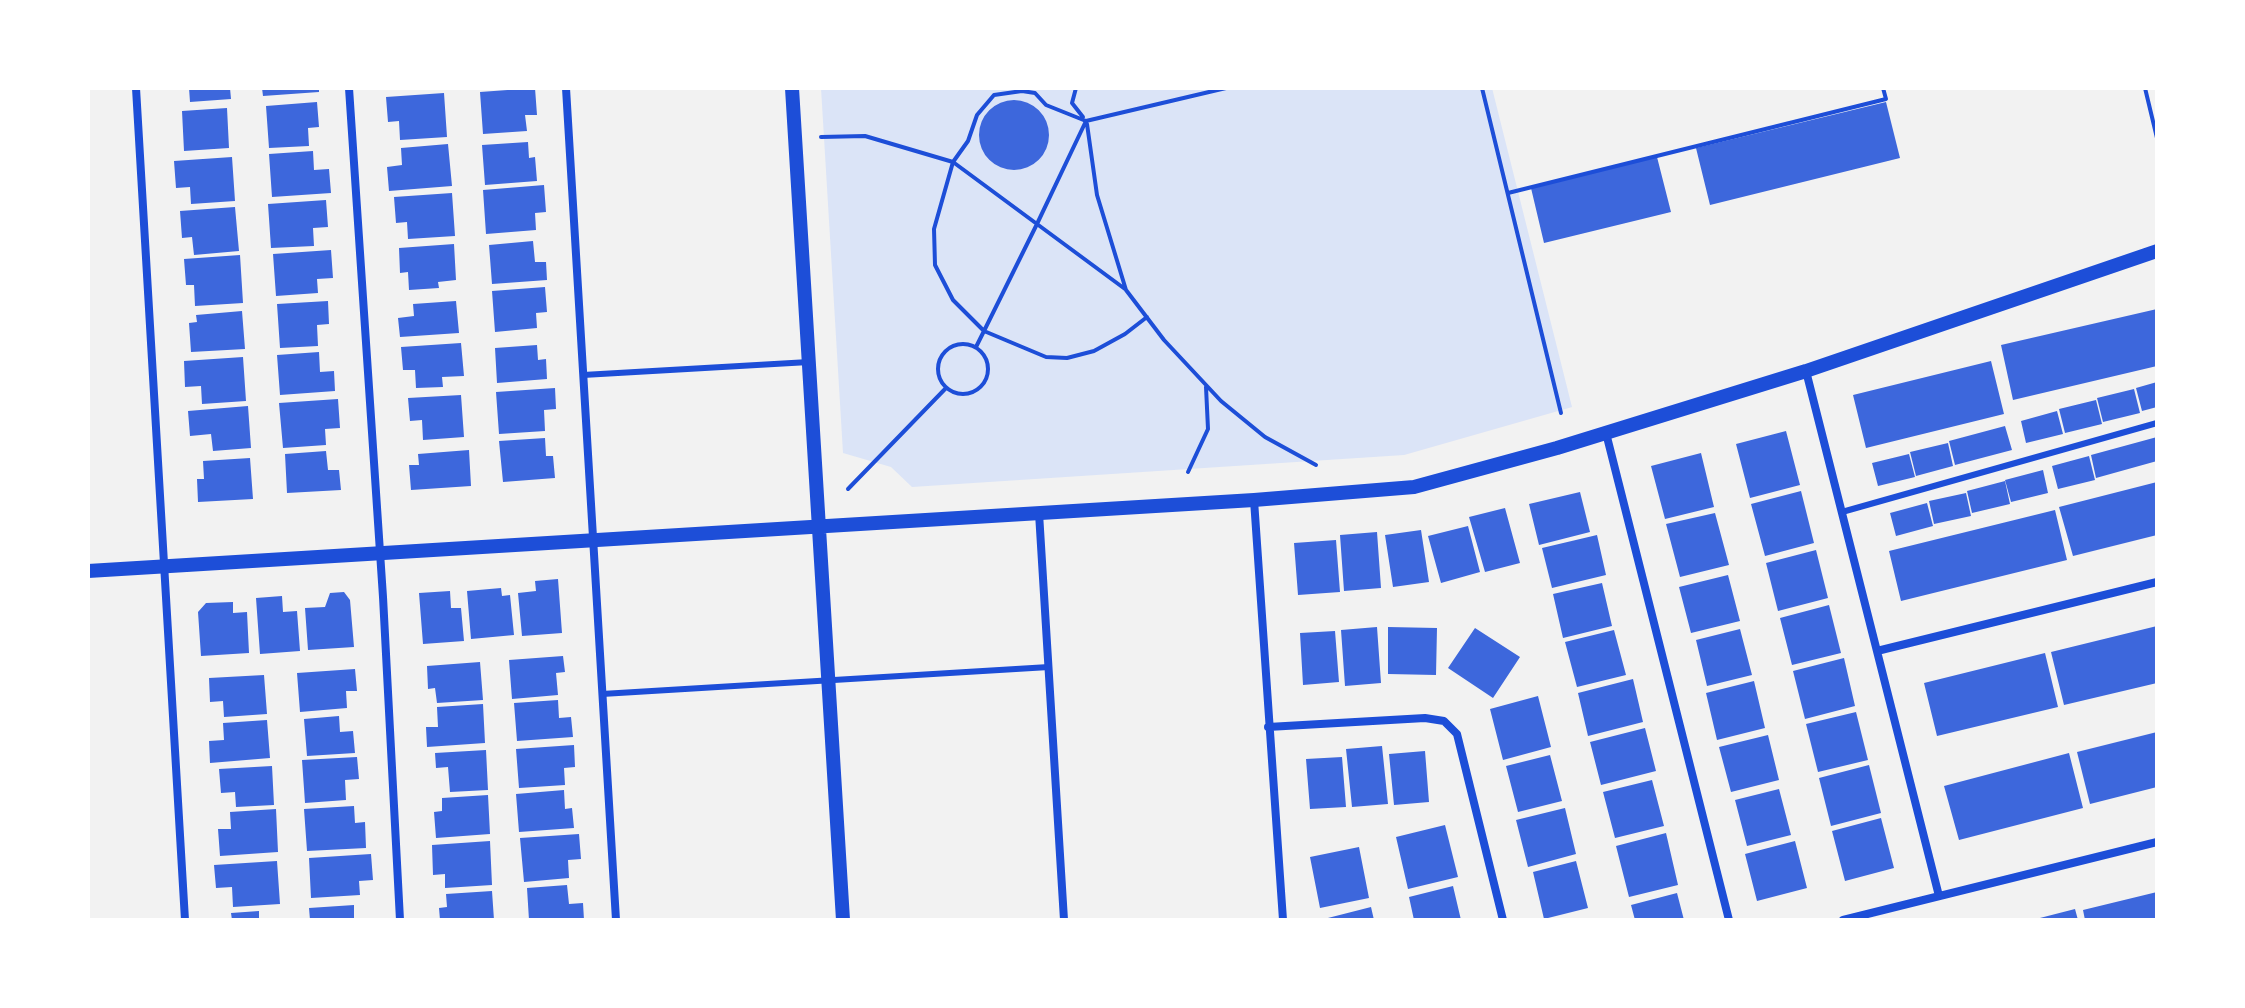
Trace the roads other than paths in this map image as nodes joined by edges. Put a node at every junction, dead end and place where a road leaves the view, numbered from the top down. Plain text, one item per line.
1 (136, 88) edge
2 (349, 88) edge
3 (566, 88) edge
4 (792, 88) edge
5 (2157, 251) edge
6 (809, 362) junction
7 (1806, 371) junction
8 (583, 375) junction
9 (2157, 423) edge
10 (1606, 433) junction
11 (1254, 500) junction
12 (1842, 512) junction
13 (1039, 513) junction
14 (819, 526) junction
15 (593, 539) junction
16 (380, 552) junction
17 (165, 566) junction
18 (88, 571) edge
19 (2157, 582) edge
20 (1877, 651) junction
21 (1049, 667) junction
22 (828, 681) junction
23 (602, 694) junction
24 (1268, 727) junction
25 (2157, 842) edge
26 (1939, 896) junction
27 (185, 920) edge
28 (400, 920) edge
29 (616, 920) edge
30 (843, 920) edge
31 (1064, 920) edge
32 (1283, 920) edge
33 (1503, 920) edge
34 (1729, 920) edge
35 (1843, 920) edge

1 - 17 street
2 - 16 street
3 - 8 street
4 - 6 street
5 - 7 street
6 - 8 lane
6 - 14 street
7 - 10 street
7 - 12 street
8 - 15 street
9 - 12 lane
10 - 11 street
10 - 34 street
11 - 13 street
11 - 24 street
12 - 20 street
13 - 14 street
13 - 21 street
14 - 15 street
14 - 22 street
15 - 16 street
15 - 23 street
16 - 17 street
16 - 28 street
17 - 18 street
17 - 27 street
19 - 20 street
20 - 26 street
21 - 22 lane
21 - 31 street
22 - 23 lane
22 - 30 street
23 - 29 street
24 - 32 street
24 - 33 street
25 - 26 street
26 - 35 street

